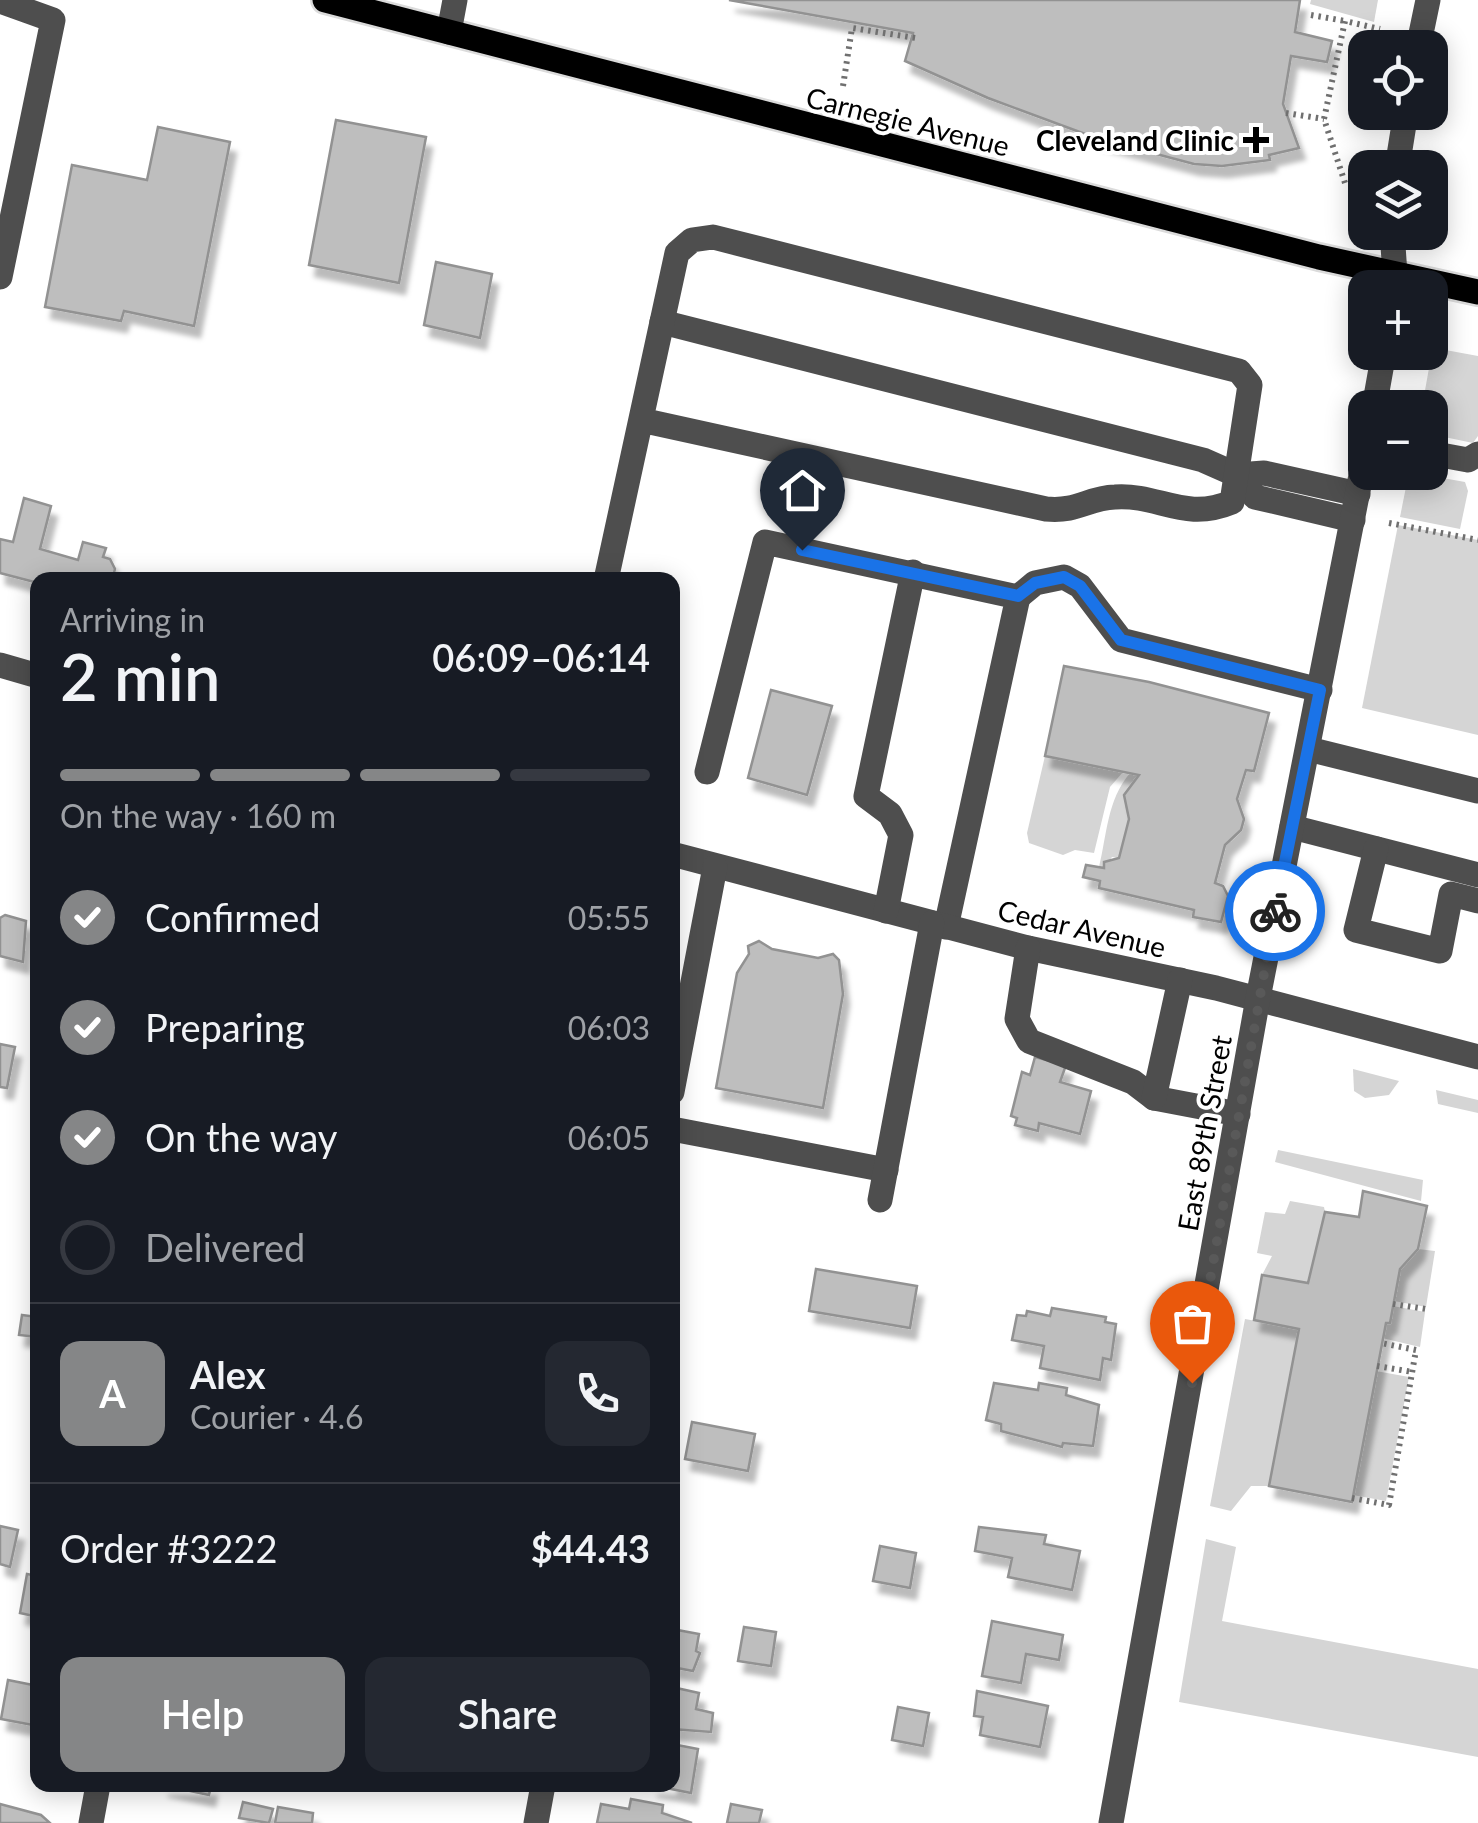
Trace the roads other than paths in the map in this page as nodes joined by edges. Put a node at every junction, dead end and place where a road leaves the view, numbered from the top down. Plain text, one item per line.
1 (325, 0) edge
2 (456, 0) edge
3 (1428, 0) edge
4 (0, 1) edge
5 (1422, 30) edge
6 (449, 32) junction
7 (1351, 270) edge
8 (0, 276) edge
9 (1448, 288) edge
10 (1478, 292) edge
11 (662, 322) junction
12 (641, 420) junction
13 (1448, 457) edge
14 (1475, 463) edge
15 (1237, 475) junction
16 (1359, 490) edge
17 (1356, 507) junction
18 (608, 572) edge
19 (912, 572) junction
20 (1018, 596) junction
21 (0, 666) edge
22 (30, 674) edge
23 (1320, 690) junction
24 (1308, 750) junction
25 (707, 772) dead end
26 (1478, 791) edge
27 (1292, 827) junction
28 (1376, 848) junction
29 (680, 856) edge
30 (715, 867) junction
31 (1478, 875) edge
32 (1478, 900) edge
33 (886, 911) junction
34 (939, 925) junction
35 (1028, 948) junction
36 (1180, 980) junction
37 (1258, 998) junction
38 (680, 1050) edge
39 (1478, 1057) edge
40 (1154, 1098) junction
41 (1238, 1114) junction
42 (680, 1131) edge
43 (886, 1170) junction
44 (880, 1200) dead end
45 (97, 1792) edge
46 (542, 1792) edge
47 (91, 1823) edge
48 (536, 1823) edge
49 (1111, 1823) edge

1 - 6 main road, Carnegie Avenue
2 - 6 street
3 - 5 street
4 - 8 street
6 - 7 main road, Carnegie Avenue
9 - 10 main road, Carnegie Avenue
11 - 12 street
11 - 15 street
11 - 15 street
12 - 15 street
12 - 18 street
13 - 14 street
15 - 17 street
16 - 17 street, East 89th Street
17 - 23 street, East 89th Street
19 - 20 street
19 - 25 street
19 - 33 street
20 - 23 street
20 - 34 street
21 - 22 street
23 - 24 street, East 89th Street
24 - 26 street
24 - 27 street, East 89th Street
27 - 28 street
27 - 37 street, East 89th Street
28 - 31 street
28 - 32 street
29 - 30 street, Cedar Avenue
30 - 33 street, Cedar Avenue
30 - 38 street
33 - 34 street, Cedar Avenue
34 - 35 street, Cedar Avenue
34 - 43 street
35 - 36 street, Cedar Avenue
35 - 40 street
36 - 37 street, Cedar Avenue
36 - 40 street
37 - 39 street, Cedar Avenue
37 - 41 street, East 89th Street
40 - 41 street
41 - 49 street, East 89th Street
42 - 43 street
43 - 44 street
45 - 47 street
46 - 48 street

